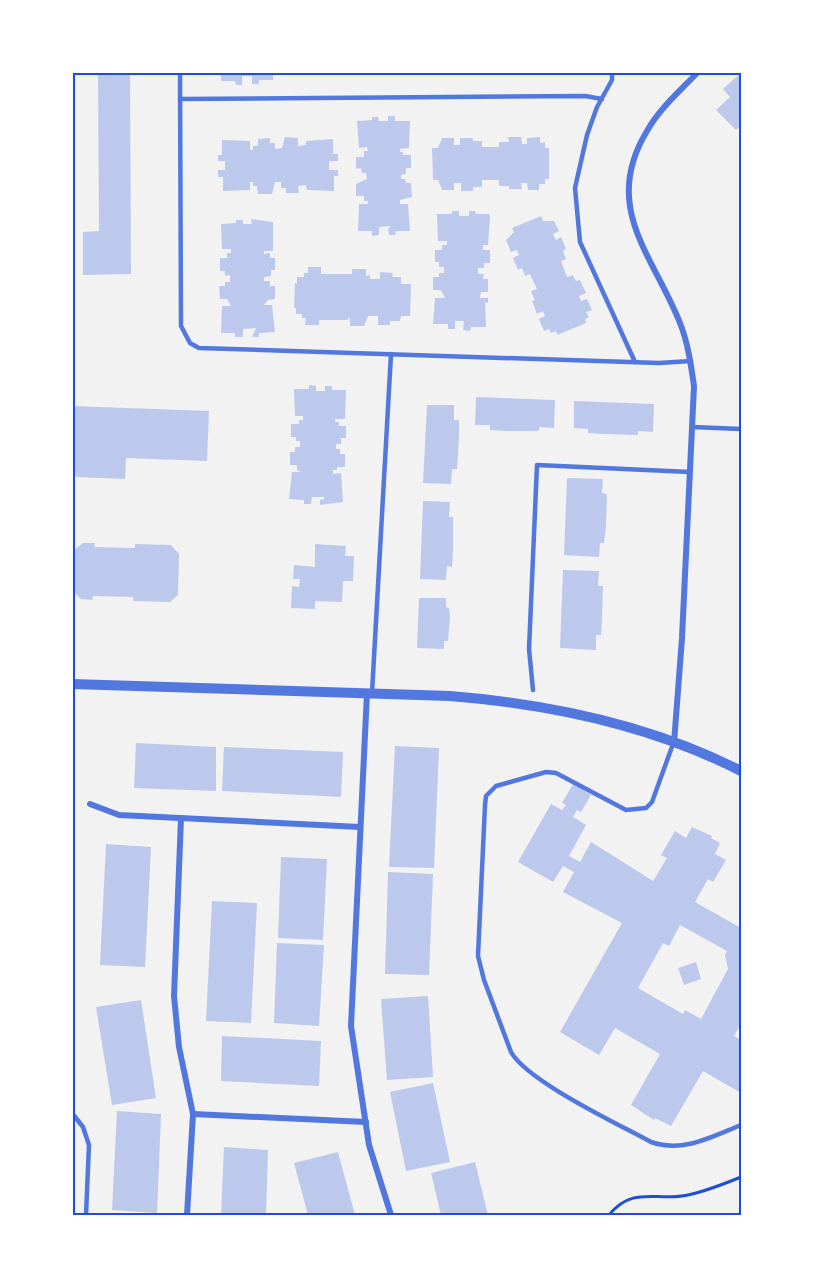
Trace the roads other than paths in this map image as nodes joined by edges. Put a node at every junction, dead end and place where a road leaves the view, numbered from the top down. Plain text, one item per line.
1 (180, 72) edge
2 (612, 72) edge
3 (698, 72) edge
4 (180, 99) junction
5 (602, 99) junction
6 (391, 354) junction
7 (690, 361) junction
8 (635, 362) junction
9 (692, 427) junction
10 (741, 429) edge
11 (690, 472) junction
12 (72, 684) edge
13 (533, 690) dead end
14 (370, 693) junction
15 (674, 743) junction
16 (741, 771) edge
17 (90, 804) dead end
18 (181, 819) junction
19 (360, 827) junction
20 (72, 1113) edge
21 (193, 1114) junction
22 (366, 1122) junction
23 (741, 1125) edge
24 (86, 1215) edge
25 (187, 1215) edge
26 (391, 1215) edge

1 - 4 lane
2 - 5 lane
3 - 7 street
4 - 5 lane
4 - 6 lane
5 - 8 lane
6 - 8 lane
6 - 14 lane
7 - 8 lane
7 - 9 street
9 - 10 lane
9 - 11 street
11 - 13 lane
11 - 15 street
12 - 14 street
14 - 15 street
14 - 19 street
15 - 16 street
15 - 23 lane
17 - 18 street
18 - 19 street
18 - 21 street
19 - 22 street
20 - 24 lane
21 - 22 street
21 - 25 street
22 - 26 street

